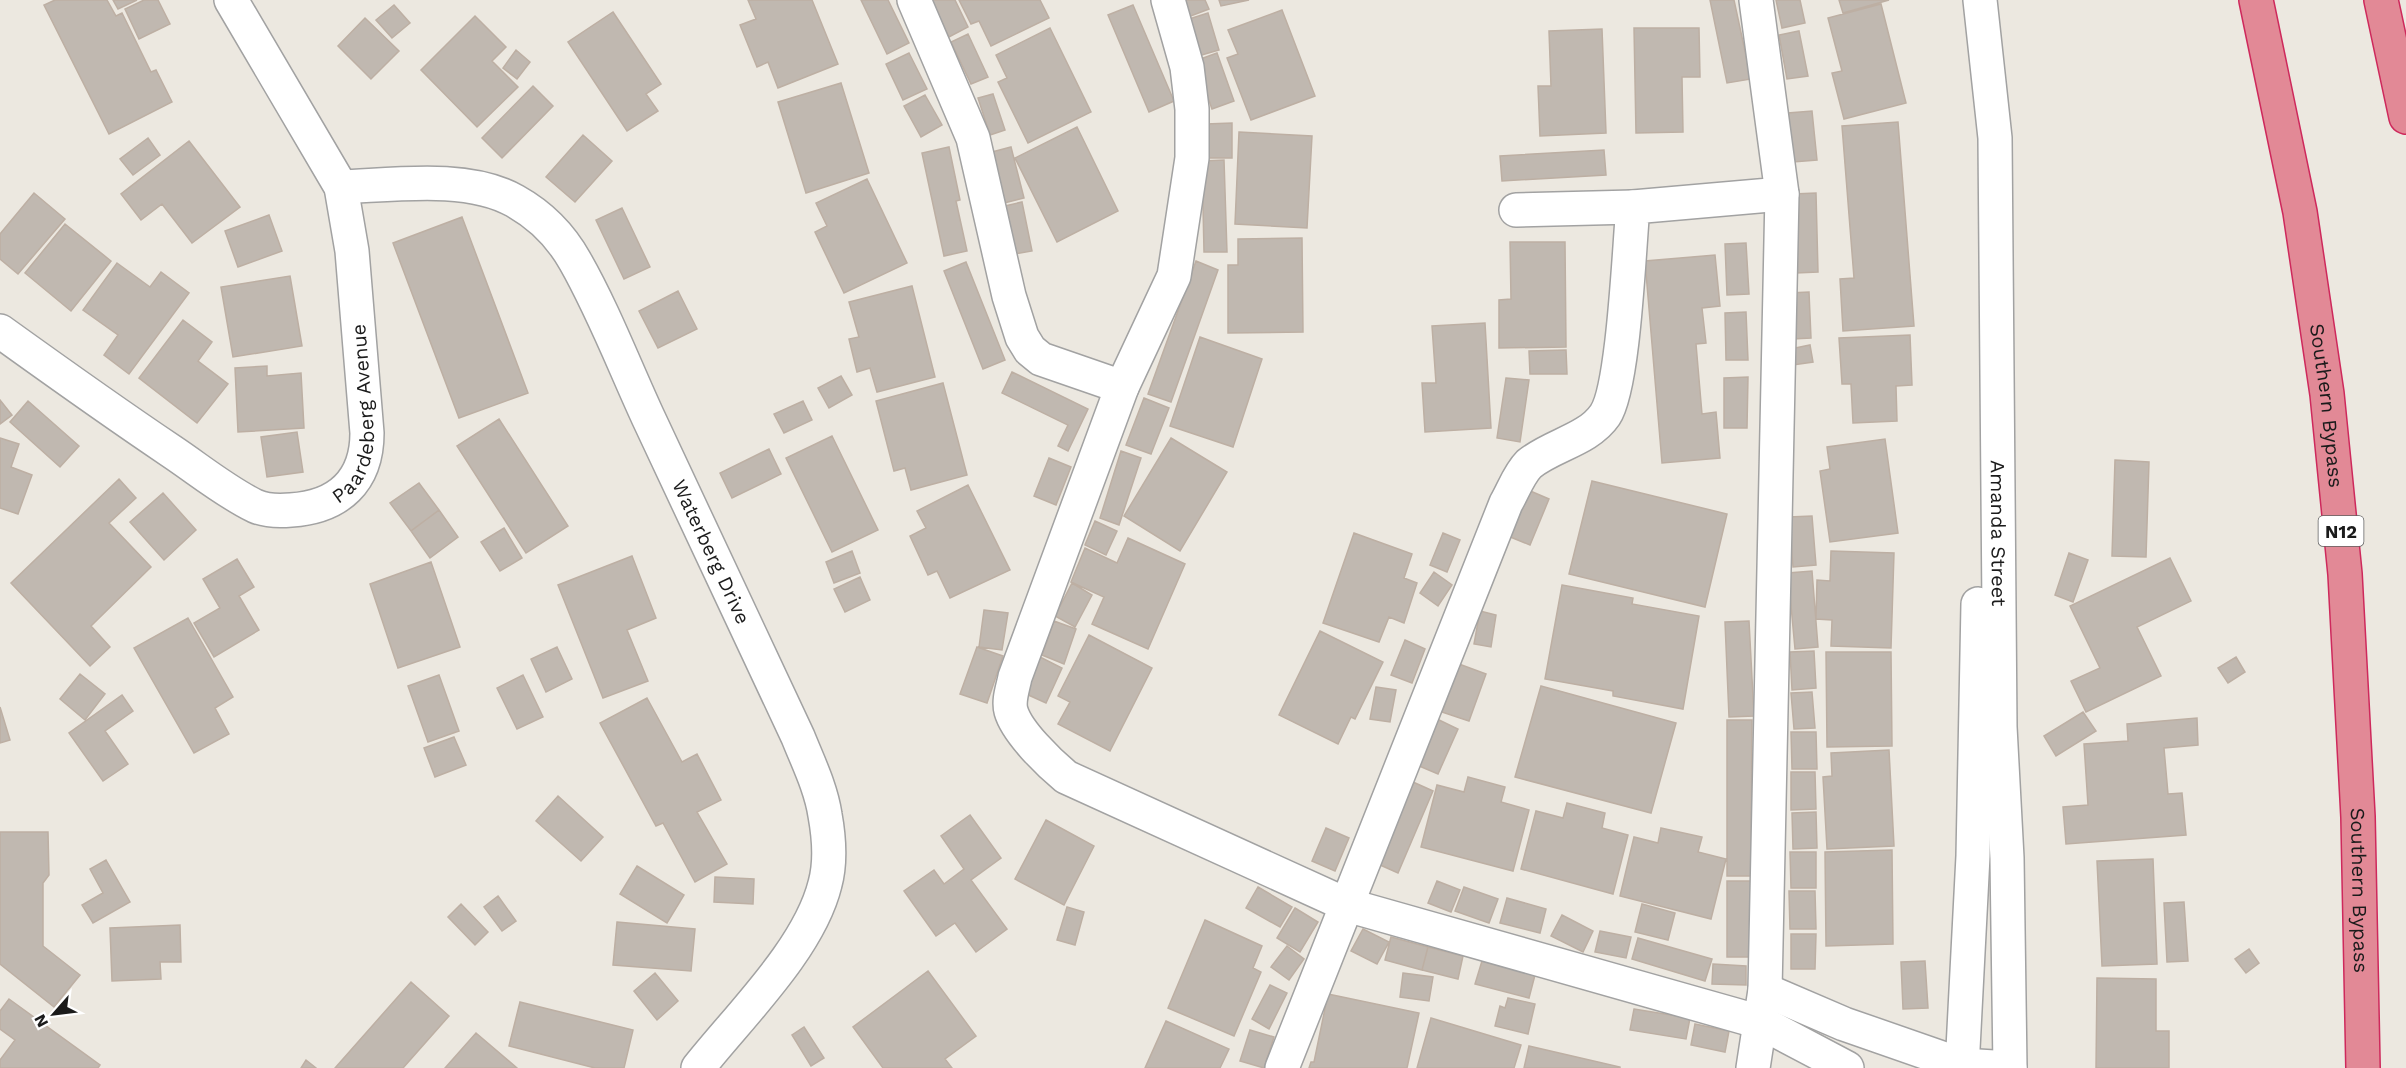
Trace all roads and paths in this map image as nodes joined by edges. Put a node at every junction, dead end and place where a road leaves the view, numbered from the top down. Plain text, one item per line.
1 (231, 0) edge
2 (914, 0) edge
3 (1168, 0) edge
4 (1756, 0) edge
5 (1961, 0) edge
6 (1980, 0) edge
7 (2256, 0) edge
8 (2381, 0) edge
9 (2406, 117) edge
10 (341, 187) junction
11 (1782, 194) junction
12 (1633, 207) junction
13 (1516, 210) dead end
14 (0, 331) edge
15 (1122, 387) junction
16 (1988, 495) junction
17 (1972, 856) junction
18 (2007, 858) junction
19 (1347, 905) junction
20 (1765, 990) junction
21 (1760, 1022) junction
22 (1962, 1066) edge
23 (698, 1068) edge
24 (1281, 1068) edge
25 (1753, 1068) edge
26 (1847, 1068) edge
27 (2010, 1068) edge
28 (2363, 1068) edge

1 - 10 street, Paardeberg Avenue
2 - 15 street
3 - 15 street
4 - 11 street
5 - 16 street, Amanda Street
6 - 16 street, Amanda Street
7 - 28 highway, Southern Bypass / N12
8 - 9 highway
10 - 14 street, Paardeberg Avenue
10 - 23 street, Waterberg Drive
11 - 12 street
11 - 20 street
12 - 13 street
12 - 19 street
15 - 19 street
16 - 17 street, Amanda Street
16 - 18 street, Amanda Street
17 - 18 street
17 - 22 street, Amanda Street
18 - 27 street, Amanda Street
19 - 21 street
19 - 24 street
20 - 21 street
20 - 22 street
21 - 25 street
21 - 26 street
22 - 27 street

